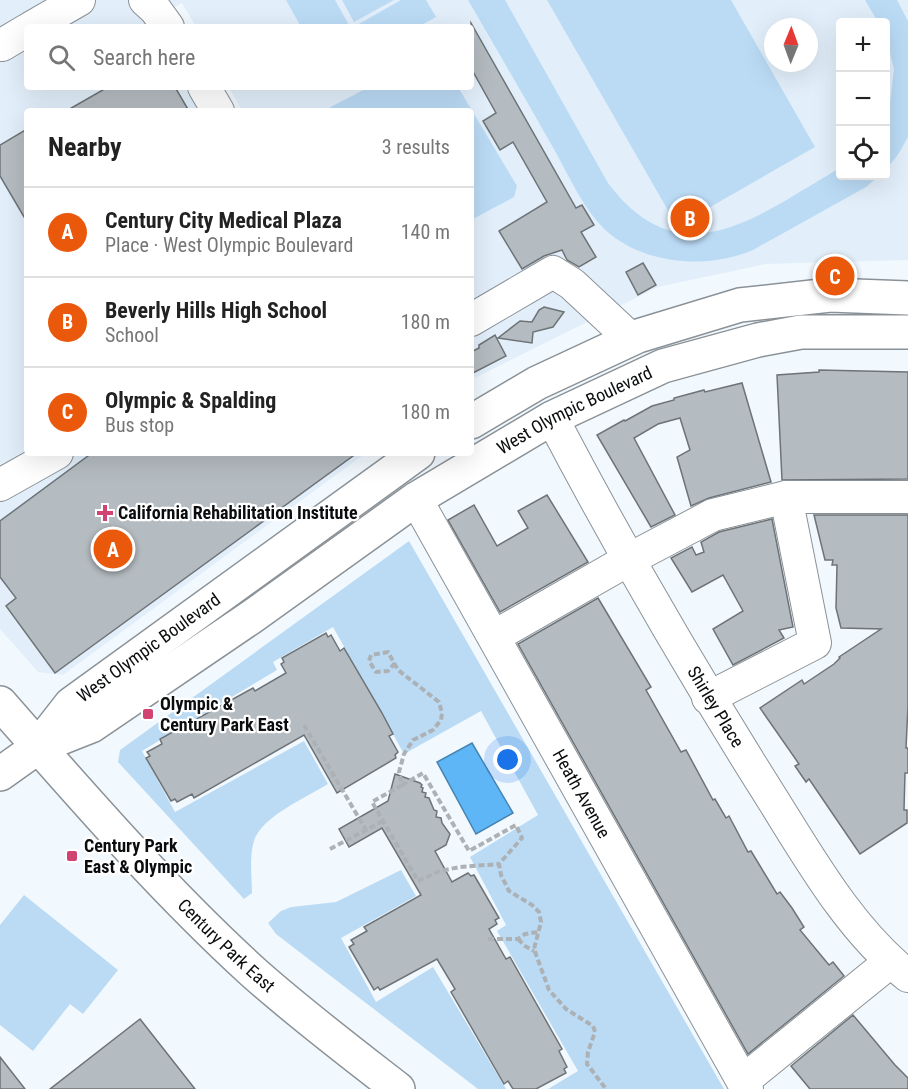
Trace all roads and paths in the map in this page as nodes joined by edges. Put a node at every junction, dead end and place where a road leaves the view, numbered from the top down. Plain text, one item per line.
1 (78, 0) edge
2 (145, 0) edge
3 (37, 24) edge
4 (166, 24) edge
5 (206, 90) edge
6 (216, 108) edge
7 (908, 298) edge
8 (474, 318) edge
9 (908, 332) edge
10 (631, 339) junction
11 (552, 418) junction
12 (474, 420) edge
13 (52, 456) edge
14 (412, 456) edge
15 (0, 485) edge
16 (786, 497) junction
17 (908, 497) edge
18 (416, 499) junction
19 (628, 560) junction
20 (495, 636) junction
21 (395, 663) junction
22 (708, 698) junction
23 (0, 703) edge
24 (304, 725) dead end
25 (38, 747) junction
26 (0, 774) edge
27 (402, 785) junction
28 (384, 821) junction
29 (366, 830) junction
30 (330, 849) dead end
31 (499, 864) junction
32 (538, 932) junction
33 (488, 939) dead end
34 (518, 939) junction
35 (535, 952) junction
36 (899, 969) edge
37 (745, 1085) edge
38 (398, 1089) edge
39 (606, 1089) edge

1 - 3 street
2 - 4 street
5 - 6 street
7 - 10 main road
8 - 10 street
9 - 11 main road, West Olympic Boulevard
10 - 12 main road
11 - 18 main road, West Olympic Boulevard
11 - 19 street, Shirley Place
13 - 15 street
14 - 25 main road, West Olympic Boulevard
16 - 17 street
16 - 19 street
16 - 22 street
18 - 20 street, Heath Avenue
18 - 25 main road, West Olympic Boulevard
19 - 20 street
19 - 22 street, Shirley Place
20 - 37 street, Heath Avenue
21 - 21 path
21 - 27 path
22 - 36 street, Shirley Place
23 - 25 main road, Century Park East
24 - 29 path
25 - 26 main road, West Olympic Boulevard
25 - 38 main road, Century Park East
27 - 28 path
27 - 31 path
28 - 29 path
28 - 31 path
29 - 30 path
31 - 32 path
32 - 34 path
32 - 35 path
33 - 34 path
34 - 35 path
35 - 39 path
36 - 37 street

